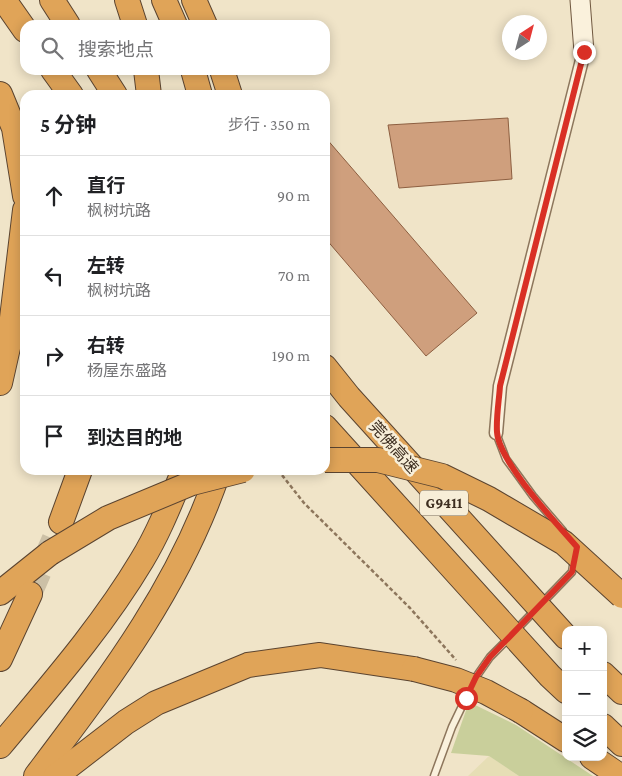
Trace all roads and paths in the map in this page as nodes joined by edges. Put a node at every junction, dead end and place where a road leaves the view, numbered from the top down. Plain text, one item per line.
1 (4, 0) edge
2 (52, 0) edge
3 (127, 0) edge
4 (164, 0) edge
5 (194, 0) edge
6 (580, 0) edge
7 (65, 20) edge
8 (133, 20) edge
9 (173, 20) edge
10 (203, 20) edge
11 (20, 23) edge
12 (584, 52) joint
13 (56, 75) edge
14 (101, 75) edge
15 (147, 75) edge
16 (194, 75) edge
17 (224, 75) edge
18 (67, 90) edge
19 (112, 90) edge
20 (148, 90) edge
21 (199, 90) edge
22 (228, 90) edge
23 (0, 94) edge
24 (20, 165) edge
25 (20, 252) edge
26 (330, 373) edge
27 (0, 383) edge
28 (330, 433) edge
29 (496, 434) joint
30 (330, 460) edge
31 (78, 475) edge
32 (182, 475) edge
33 (217, 475) edge
34 (223, 475) edge
35 (282, 475) edge
36 (61, 522) tunnel mouth
37 (0, 593) edge
38 (30, 594) tunnel mouth
39 (622, 596) edge
40 (562, 633) edge
41 (0, 659) edge
42 (476, 677) junction
43 (607, 678) edge
44 (562, 687) edge
45 (622, 692) edge
46 (607, 730) edge
47 (562, 737) edge
48 (622, 744) edge
49 (0, 746) edge
50 (598, 761) edge
51 (36, 776) edge
52 (56, 776) edge
53 (434, 776) edge
54 (620, 776) edge

1 - 11 highway
2 - 7 highway
3 - 8 highway
4 - 9 highway
5 - 10 highway
6 - 12 street
12 - 29 street
13 - 18 highway
14 - 19 highway
15 - 20 highway
16 - 21 highway
17 - 22 highway
23 - 24 highway
25 - 27 highway
26 - 40 highway, 莞佛高速 / G9411
28 - 44 highway, G9411
29 - 42 lane
30 - 39 highway, bridge
31 - 36 highway
32 - 49 highway
33 - 51 highway
34 - 37 highway, bridge
35 - 42 path
38 - 41 highway
42 - 53 lane
43 - 45 highway
46 - 48 highway
47 - 52 highway, bridge
50 - 54 highway

